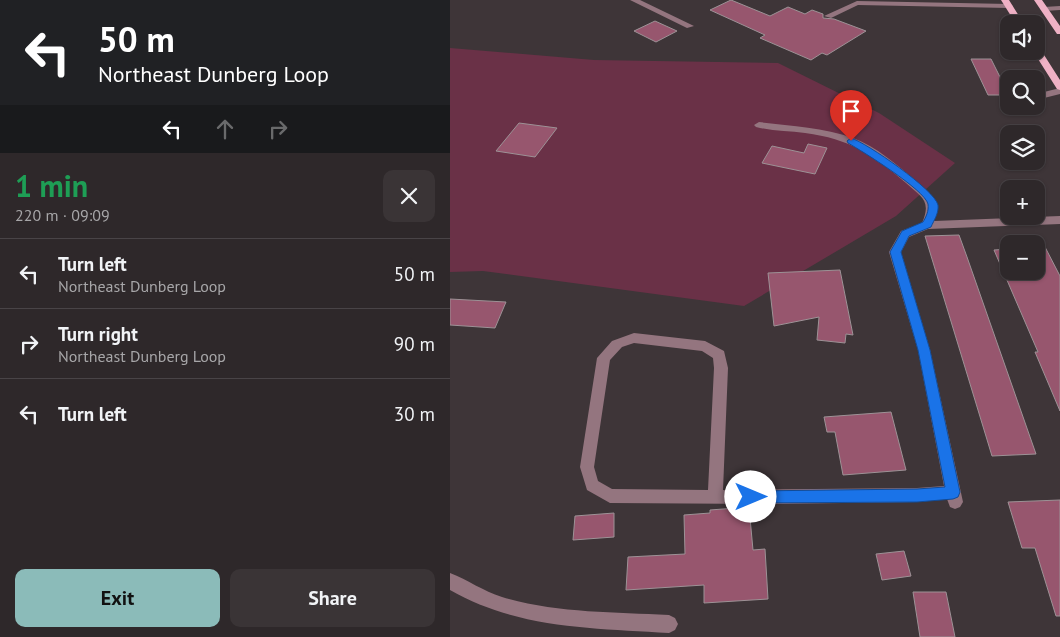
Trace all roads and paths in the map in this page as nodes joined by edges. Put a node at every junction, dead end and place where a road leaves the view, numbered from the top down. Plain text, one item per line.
1 (634, 0) edge
2 (1038, 0) edge
3 (1007, 3) edge
4 (1060, 8) edge
5 (1044, 9) junction
6 (1014, 15) edge
7 (828, 16) dead end
8 (690, 26) dead end
9 (1060, 32) edge
10 (1043, 60) edge
11 (1060, 89) edge
12 (1045, 94) edge
13 (759, 125) dead end
14 (1060, 220) edge
15 (927, 225) junction
16 (716, 497) junction
17 (450, 581) edge
18 (670, 624) dead end

1 - 8 street
2 - 5 main road
3 - 6 main road
3 - 7 street
4 - 5 street
5 - 9 main road
10 - 11 main road
11 - 12 street
13 - 15 street
14 - 15 street
15 - 16 street
16 - 16 street
17 - 18 street

